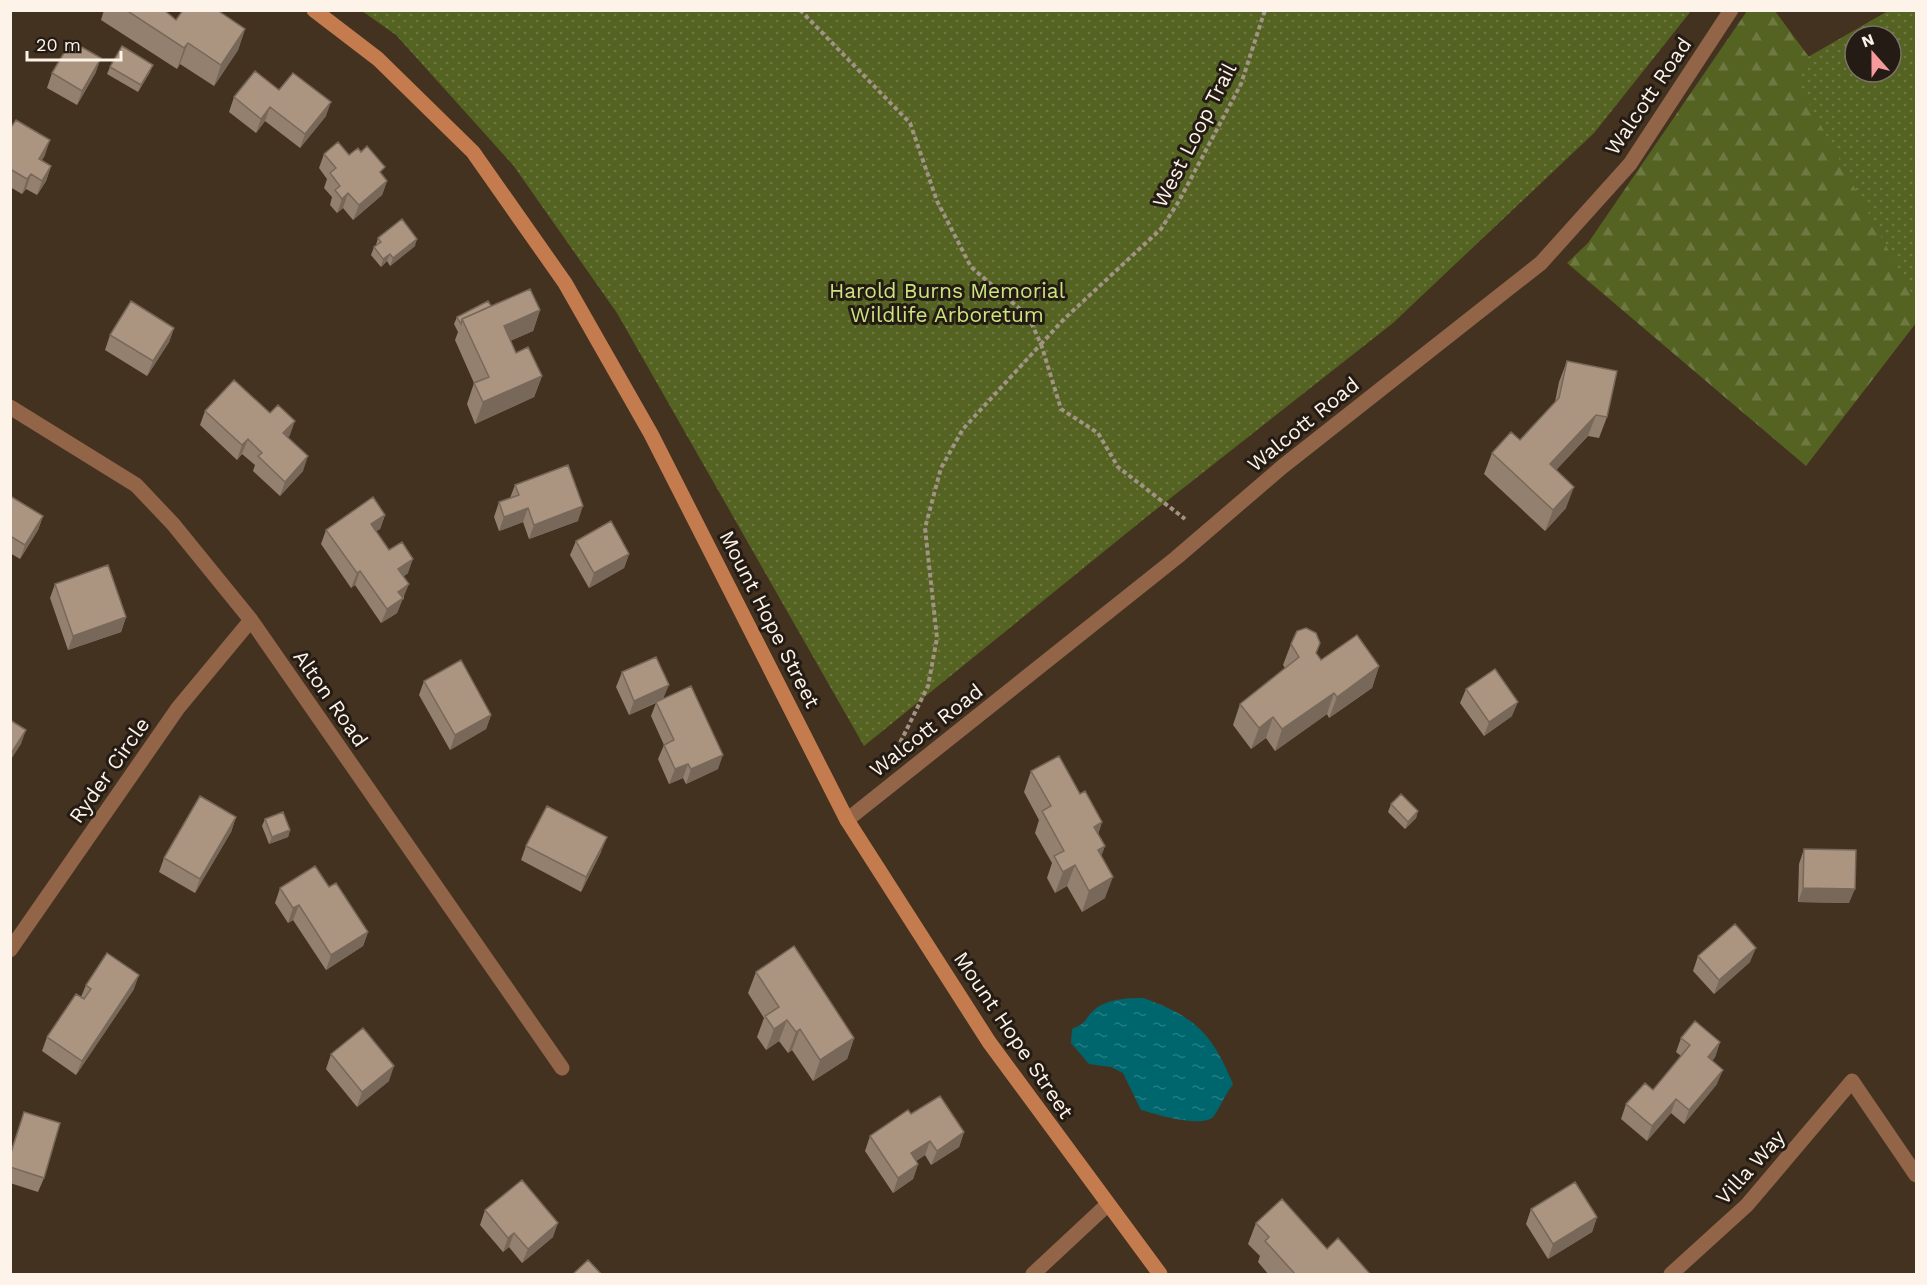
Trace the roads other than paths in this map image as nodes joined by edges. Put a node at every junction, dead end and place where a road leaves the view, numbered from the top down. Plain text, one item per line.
1 (314, 10) edge
2 (1731, 10) edge
3 (10, 407) edge
4 (251, 620) junction
5 (847, 820) junction
6 (10, 950) edge
7 (562, 1068) dead end
8 (1917, 1175) edge
9 (1107, 1205) junction
10 (1033, 1275) edge
11 (1160, 1275) edge
12 (1671, 1275) edge

1 - 5 street, Mount Hope Street
2 - 5 street, Walcott Road
3 - 4 street, Alton Road
4 - 6 street, Ryder Circle
4 - 7 street, Alton Road
5 - 9 street, Mount Hope Street
8 - 12 street, Villa Way
9 - 10 street
9 - 11 street, Mount Hope Street

